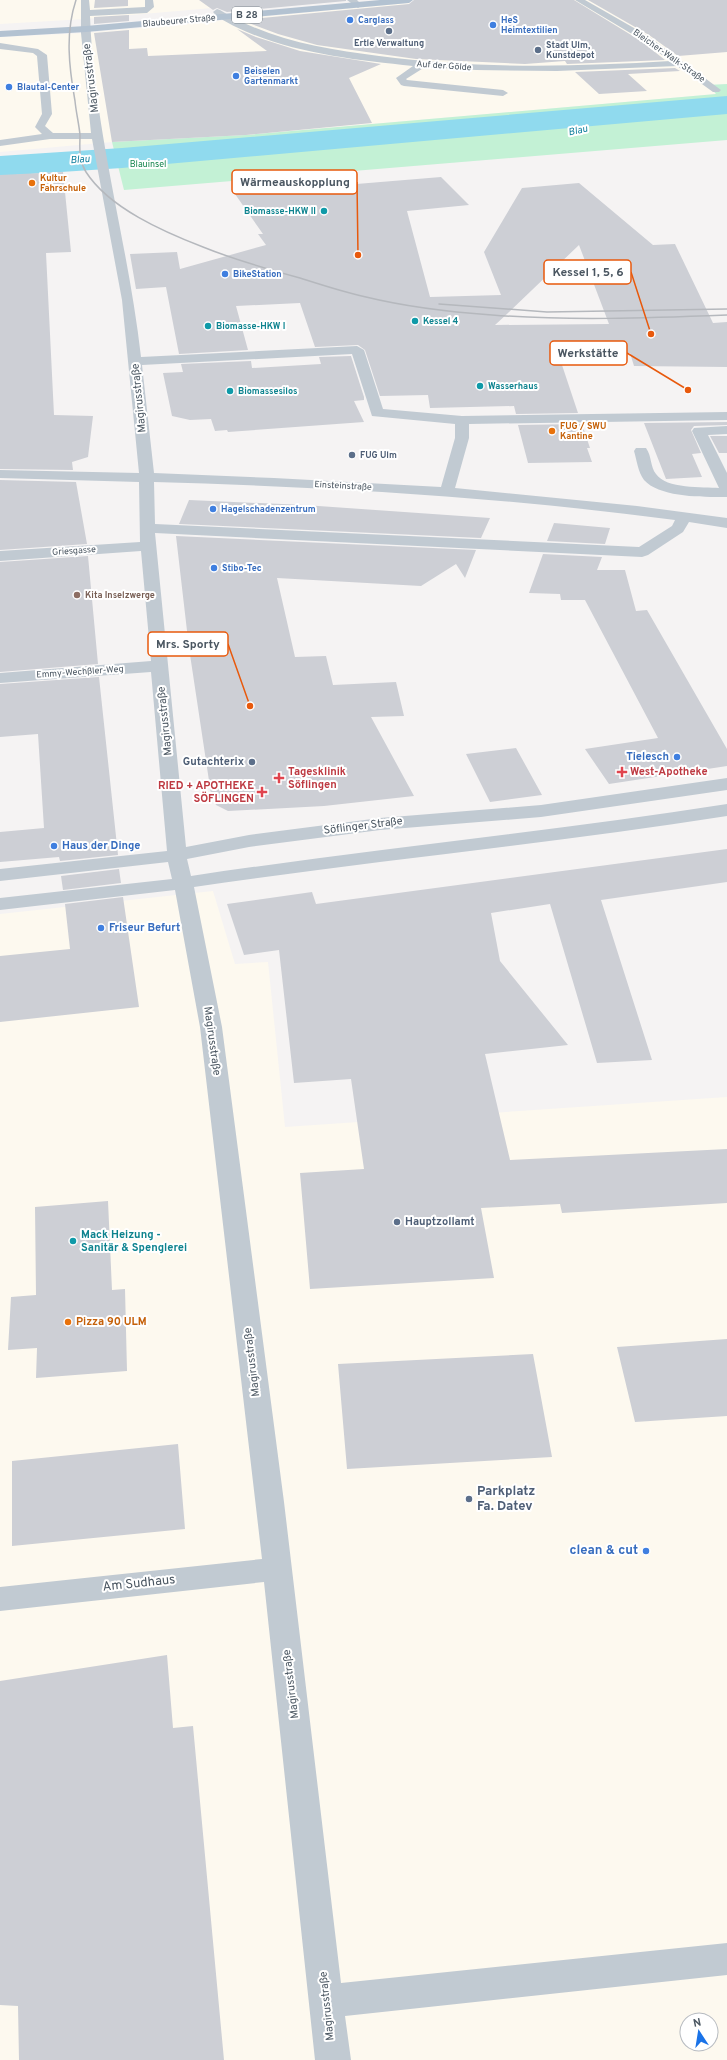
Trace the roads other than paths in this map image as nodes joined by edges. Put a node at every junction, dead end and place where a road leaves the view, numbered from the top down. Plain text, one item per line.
1 (91, 0) edge
2 (149, 0) edge
3 (346, 0) edge
4 (409, 0) edge
5 (578, 0) edge
6 (354, 2) edge
7 (86, 7) edge
8 (221, 15) junction
9 (86, 26) junction
10 (0, 28) edge
11 (0, 34) edge
12 (0, 42) edge
13 (0, 46) edge
14 (35, 51) junction
15 (17, 58) dead end
16 (679, 63) junction
17 (43, 64) junction
18 (421, 65) junction
19 (618, 68) junction
20 (630, 77) dead end
21 (718, 86) dead end
22 (503, 93) dead end
23 (50, 136) junction
24 (98, 140) junction
25 (0, 143) edge
26 (135, 361) junction
27 (727, 416) edge
28 (462, 420) junction
29 (727, 430) edge
30 (641, 451) dead end
31 (0, 474) edge
32 (147, 478) junction
33 (727, 488) edge
34 (448, 492) junction
35 (727, 492) edge
36 (684, 517) junction
37 (727, 523) edge
38 (147, 528) junction
39 (149, 546) junction
40 (0, 556) edge
41 (159, 666) junction
42 (0, 678) edge
43 (727, 784) edge
44 (727, 793) edge
45 (727, 801) edge
46 (727, 810) edge
47 (180, 867) junction
48 (0, 875) edge
49 (0, 880) edge
50 (0, 888) edge
51 (0, 904) edge
52 (277, 1569) junction
53 (0, 1599) edge
54 (727, 1959) edge
55 (327, 2001) junction
56 (333, 2060) edge

1 - 7 street
2 - 7 street
3 - 8 main road, Blaubeurer Straße / B 28
4 - 6 main road, Blaubeurer Straße / B 28
5 - 16 street, Bleicher-Walk-Straße
6 - 8 main road, Blaubeurer Straße / B 28
7 - 9 street, Magirusstraße
8 - 9 main road, Blaubeurer Straße / B 28
8 - 18 street, Auf der Gölde
9 - 10 main road, Blaubeurer Straße / B 28
9 - 11 main road, Blaubeurer Straße / B 28
9 - 24 street, Magirusstraße
12 - 14 street
13 - 14 street
14 - 17 street
15 - 17 street
16 - 19 street, Auf der Gölde
16 - 21 street, Bleicher-Walk-Straße
17 - 23 street
18 - 19 street, Auf der Gölde
18 - 22 street
19 - 20 street
23 - 24 street
23 - 25 street
24 - 26 street, Magirusstraße
26 - 28 street
26 - 32 street, Magirusstraße
27 - 28 street
28 - 34 street
29 - 33 street
30 - 35 street
31 - 32 street, Einsteinstraße
32 - 34 street, Einsteinstraße
32 - 38 street, Magirusstraße
34 - 36 street, Einsteinstraße
36 - 37 street, Einsteinstraße
36 - 38 street
38 - 39 street, Magirusstraße
39 - 40 street, Griesgasse
39 - 41 street, Magirusstraße
41 - 42 street, Emmy-Wechßler-Weg
41 - 47 street, Magirusstraße
43 - 47 street, Söflinger Straße
44 - 47 street
45 - 47 street
46 - 47 street, Söflinger Straße
47 - 48 street, Söflinger Straße
47 - 49 street
47 - 50 street
47 - 51 street, Söflinger Straße
47 - 52 street, Magirusstraße
52 - 53 street, Am Sudhaus
52 - 55 street, Magirusstraße
54 - 55 street
55 - 56 street, Magirusstraße

